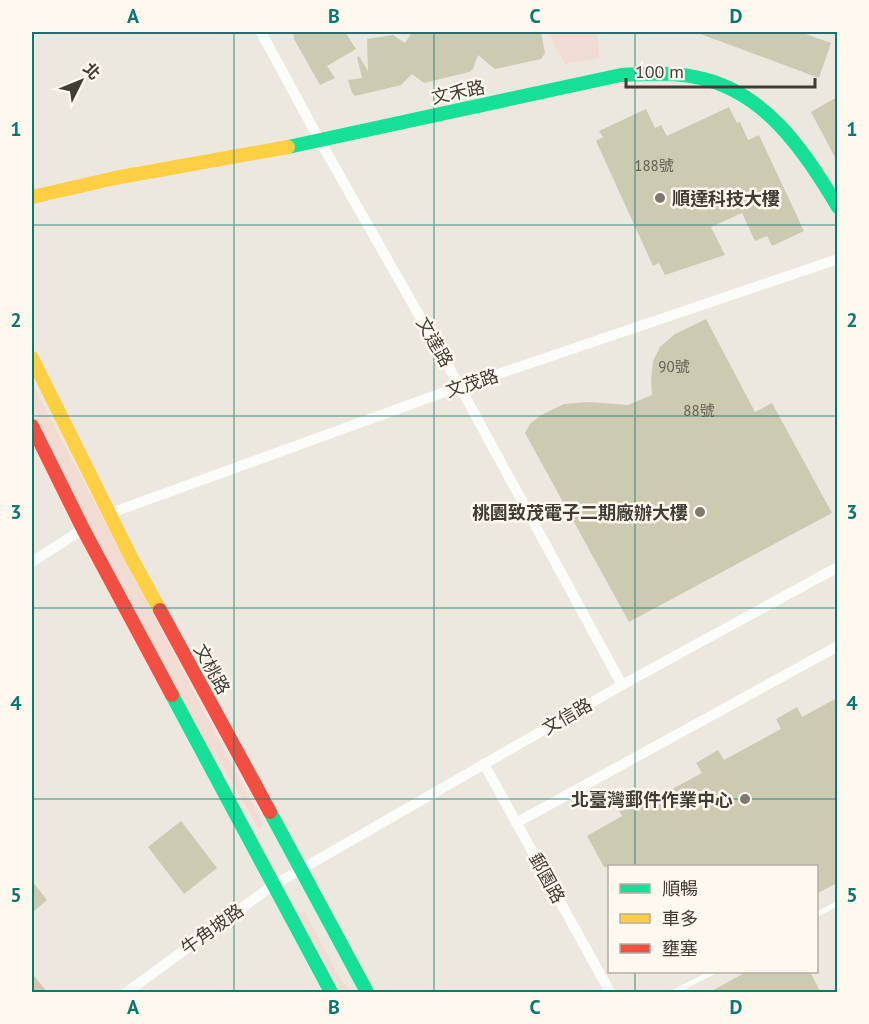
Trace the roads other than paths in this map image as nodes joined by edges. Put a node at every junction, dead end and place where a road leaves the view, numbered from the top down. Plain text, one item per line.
1 (261, 32) edge
2 (320, 141) junction
3 (32, 197) edge
4 (837, 207) edge
5 (837, 260) edge
6 (32, 358) edge
7 (460, 387) junction
8 (32, 426) edge
9 (108, 514) junction
10 (83, 529) junction
11 (32, 561) edge
12 (837, 567) edge
13 (837, 646) edge
14 (622, 685) junction
15 (484, 764) junction
16 (516, 823) junction
17 (300, 869) junction
18 (272, 886) junction
19 (837, 903) edge
20 (818, 914) edge
21 (710, 973) edge
22 (127, 993) edge
23 (331, 993) edge
24 (367, 993) edge
25 (610, 993) edge
26 (674, 993) edge

1 - 2 street, 文達路
2 - 3 street, 文禾路
2 - 4 street, 文禾路
2 - 7 street, 文達路
5 - 7 street, 文茂路
6 - 9 street, 文桃路
7 - 9 street, 文茂路
7 - 14 street, 文達路
8 - 10 street
9 - 17 street, 文桃路
10 - 11 street
10 - 18 street
12 - 14 street, 文信路
13 - 16 street
14 - 15 street, 文信路
15 - 16 street, 郵園路
15 - 17 street, 文信路
16 - 25 street, 郵園路
17 - 18 street, 牛角坡路
17 - 24 street, 文桃路
18 - 22 street, 牛角坡路
18 - 23 street
19 - 20 lane
21 - 26 lane

